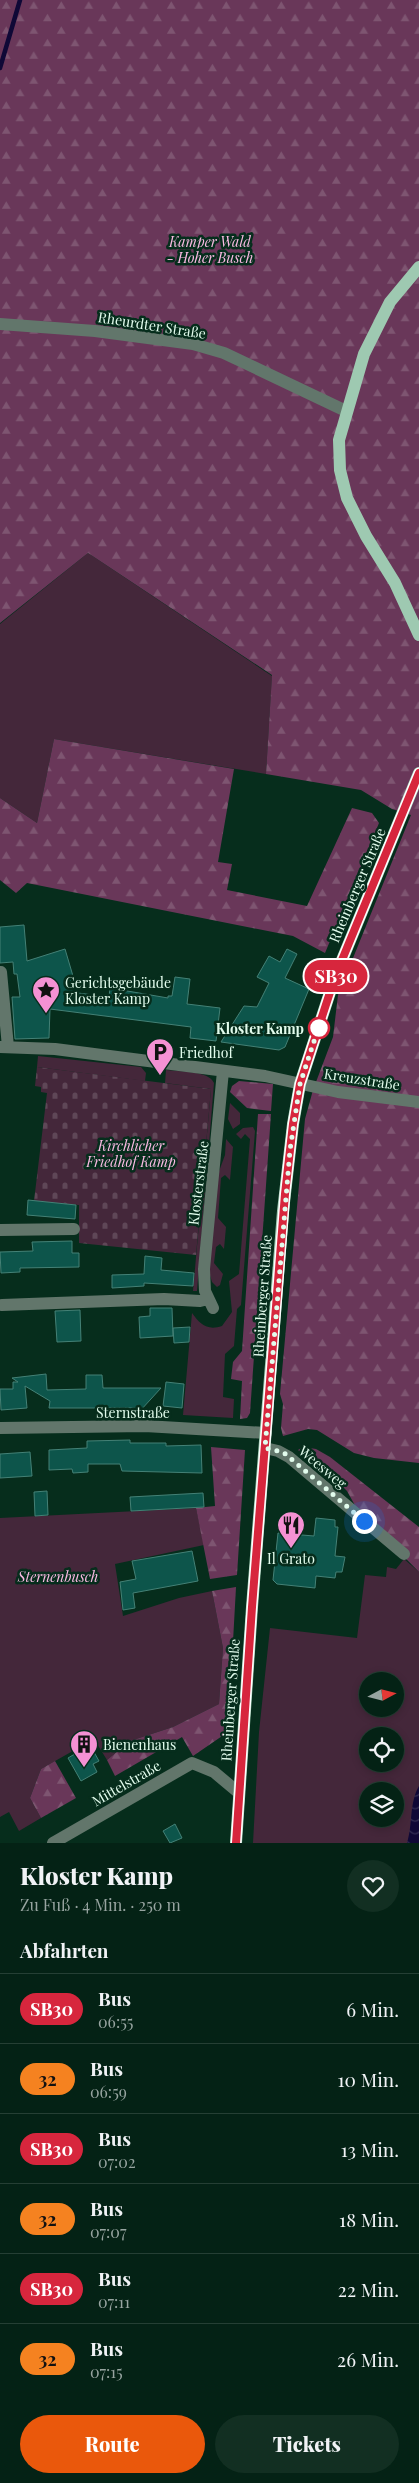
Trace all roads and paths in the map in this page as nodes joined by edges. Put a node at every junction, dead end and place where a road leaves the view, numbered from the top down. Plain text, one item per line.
1 (419, 267) edge
2 (0, 324) edge
3 (346, 410) junction
4 (419, 635) edge
5 (419, 773) edge
6 (1, 972) edge
7 (4, 1047) edge
8 (223, 1071) junction
9 (300, 1084) junction
10 (419, 1102) edge
11 (74, 1229) dead end
12 (0, 1230) edge
13 (2, 1305) dead end
14 (0, 1428) edge
15 (266, 1433) junction
16 (265, 1448) junction
17 (404, 1554) dead end
18 (239, 1793) junction
19 (52, 1843) edge
20 (236, 1843) edge

1 - 3 main road
2 - 3 street, Rheurdter Straße
3 - 4 main road
5 - 9 main road, Rheinberger Straße
6 - 7 street
7 - 8 street
8 - 9 street
8 - 13 street, Klosterstraße
9 - 10 street, Kreuzstraße
9 - 15 main road, Rheinberger Straße
11 - 12 street
14 - 15 street, Sternstraße
15 - 16 main road, Rheinberger Straße
16 - 17 street, Weesweg
16 - 18 main road, Rheinberger Straße
18 - 19 street, Mittelstraße
18 - 20 main road, Rheinberger Straße

